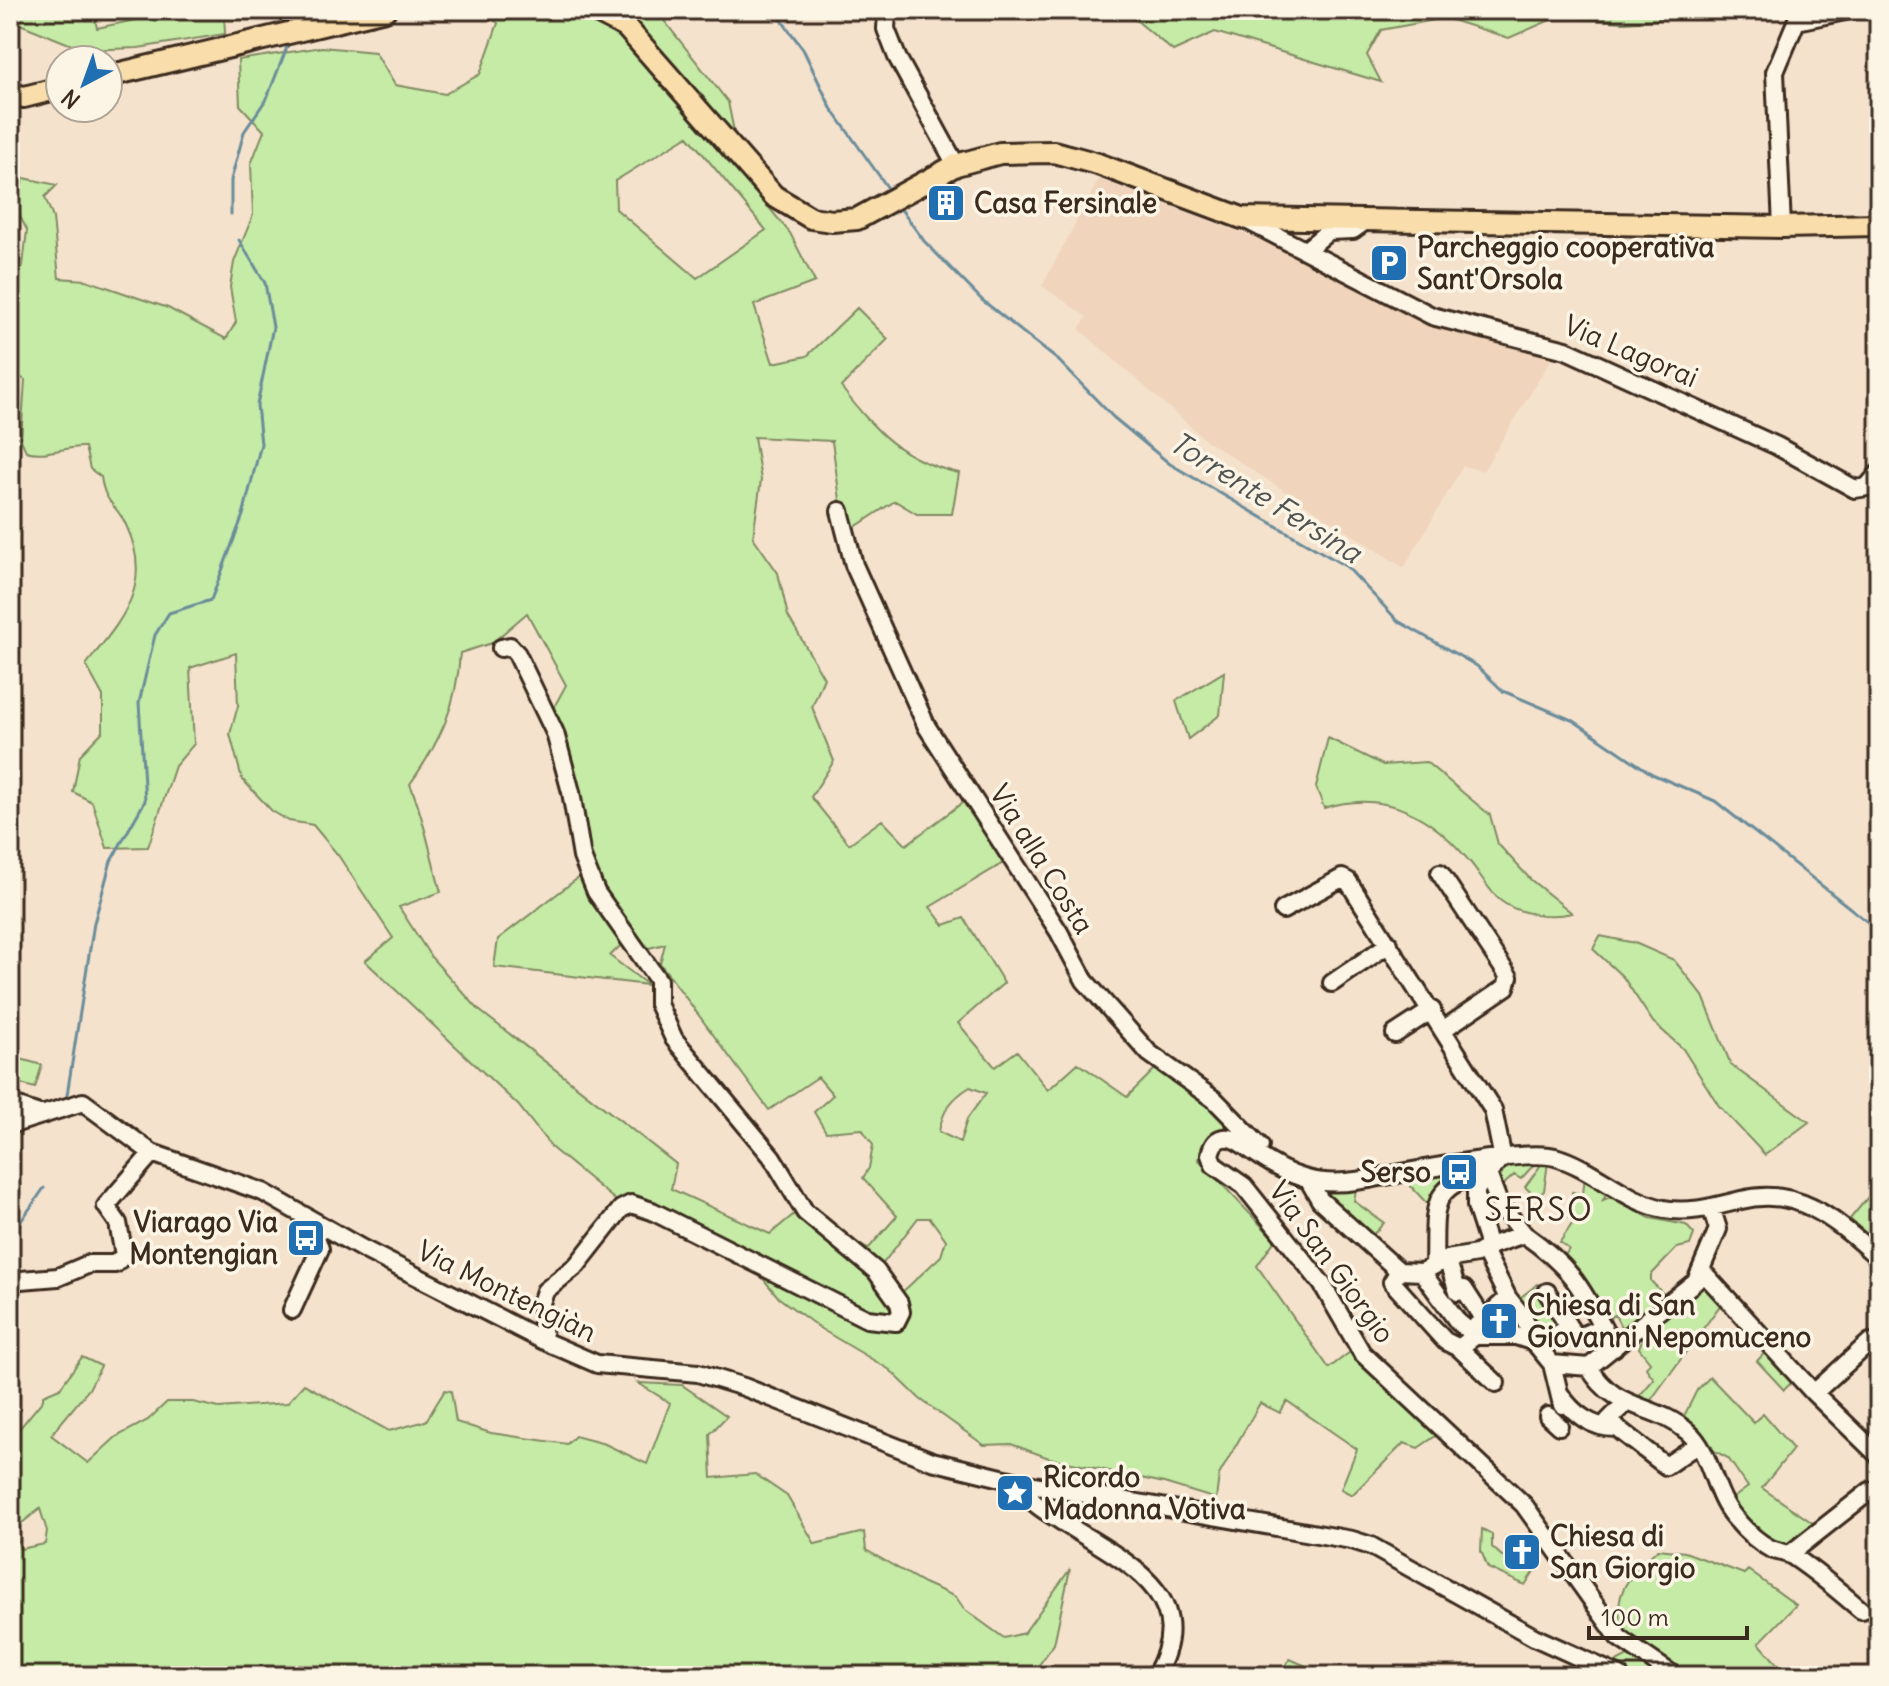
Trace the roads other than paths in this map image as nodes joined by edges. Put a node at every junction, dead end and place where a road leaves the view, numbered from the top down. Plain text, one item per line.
1 (385, 10) edge
2 (593, 10) edge
3 (1850, 10) edge
4 (887, 12) dead end
5 (1799, 15) edge
6 (124, 72) edge
7 (44, 92) edge
8 (10, 94) edge
9 (956, 165) junction
10 (1242, 218) junction
11 (1306, 219) junction
12 (1367, 220) junction
13 (1879, 225) edge
14 (1782, 227) junction
15 (1307, 249) junction
16 (1879, 473) edge
17 (840, 511) dead end
18 (501, 648) dead end
19 (1440, 873) dead end
20 (1283, 910) dead end
21 (1389, 944) junction
22 (1332, 983) dead end
23 (1432, 1010) junction
24 (1444, 1029) junction
25 (1395, 1034) dead end
26 (10, 1104) edge
27 (42, 1115) junction
28 (10, 1125) edge
29 (152, 1153) junction
30 (1501, 1160) junction
31 (1282, 1172) junction
32 (1488, 1174) junction
33 (1309, 1181) junction
34 (1711, 1207) junction
35 (311, 1222) junction
36 (1524, 1234) junction
37 (1487, 1247) junction
38 (1879, 1258) edge
39 (1434, 1265) junction
40 (1399, 1271) junction
41 (1702, 1271) junction
42 (21, 1280) dead end
43 (1547, 1292) dead end
44 (1508, 1298) junction
45 (292, 1310) dead end
46 (1482, 1317) junction
47 (1569, 1327) junction
48 (1602, 1327) junction
49 (1473, 1334) junction
50 (544, 1341) junction
51 (1536, 1345) junction
52 (1459, 1348) junction
53 (1614, 1348) junction
54 (1879, 1350) edge
55 (1552, 1364) junction
56 (1591, 1370) junction
57 (1496, 1383) dead end
58 (1814, 1393) junction
59 (1560, 1394) junction
60 (1625, 1404) junction
61 (1557, 1420) dead end
62 (1618, 1428) junction
63 (1698, 1444) junction
64 (1879, 1456) edge
65 (1022, 1483) junction
66 (1870, 1491) dead end
67 (1790, 1554) junction
68 (1861, 1610) dead end
69 (1155, 1676) edge
70 (1620, 1676) edge
71 (1675, 1676) edge

1 - 6 main road
2 - 9 main road, Via Lagorai
3 - 5 street
4 - 9 street
5 - 14 street
7 - 8 main road
9 - 10 main road, Via Lagorai
10 - 11 main road, Via Lagorai
10 - 15 street, Via Lagorai
11 - 12 main road, Via Lagorai
11 - 15 street
12 - 14 main road, Via Lagorai
12 - 15 street, Via Lagorai
13 - 14 main road, Via Lagorai
15 - 16 street, Via Lagorai
17 - 31 street, Via alla Costa
18 - 50 street
19 - 24 street
20 - 21 street
21 - 22 street
21 - 23 street
23 - 24 street
23 - 25 street
24 - 30 street
26 - 27 street
27 - 28 street
27 - 29 street, Via Montengiàn
29 - 35 street, Via Montengiàn
29 - 42 street
30 - 32 street
30 - 33 street, Via San Giorgio
30 - 34 street, Via San Giorgio
31 - 33 street, Via San Giorgio
31 - 71 street, Via San Giorgio
32 - 36 street
32 - 37 street
32 - 39 street
33 - 40 street
34 - 38 street, Via San Giorgio
34 - 41 street
35 - 45 street
35 - 50 street, Via Montengiàn
36 - 37 street
36 - 48 street
37 - 39 street
37 - 44 street
39 - 40 street
39 - 46 street
39 - 49 street
40 - 52 street
41 - 53 street
41 - 58 street
43 - 47 street
44 - 46 street
44 - 51 street
46 - 49 street
47 - 48 street
47 - 51 street
48 - 53 street
49 - 51 street
49 - 52 street
50 - 65 street, Via Montengiàn
51 - 55 street
52 - 57 street
53 - 56 street
54 - 58 street
55 - 56 street
55 - 59 street
56 - 60 street
58 - 64 street
59 - 61 street
59 - 62 street
60 - 62 street
60 - 63 street
62 - 63 street
63 - 67 street
65 - 69 street
65 - 70 street, Via Montengiàn
66 - 67 street
67 - 68 street

